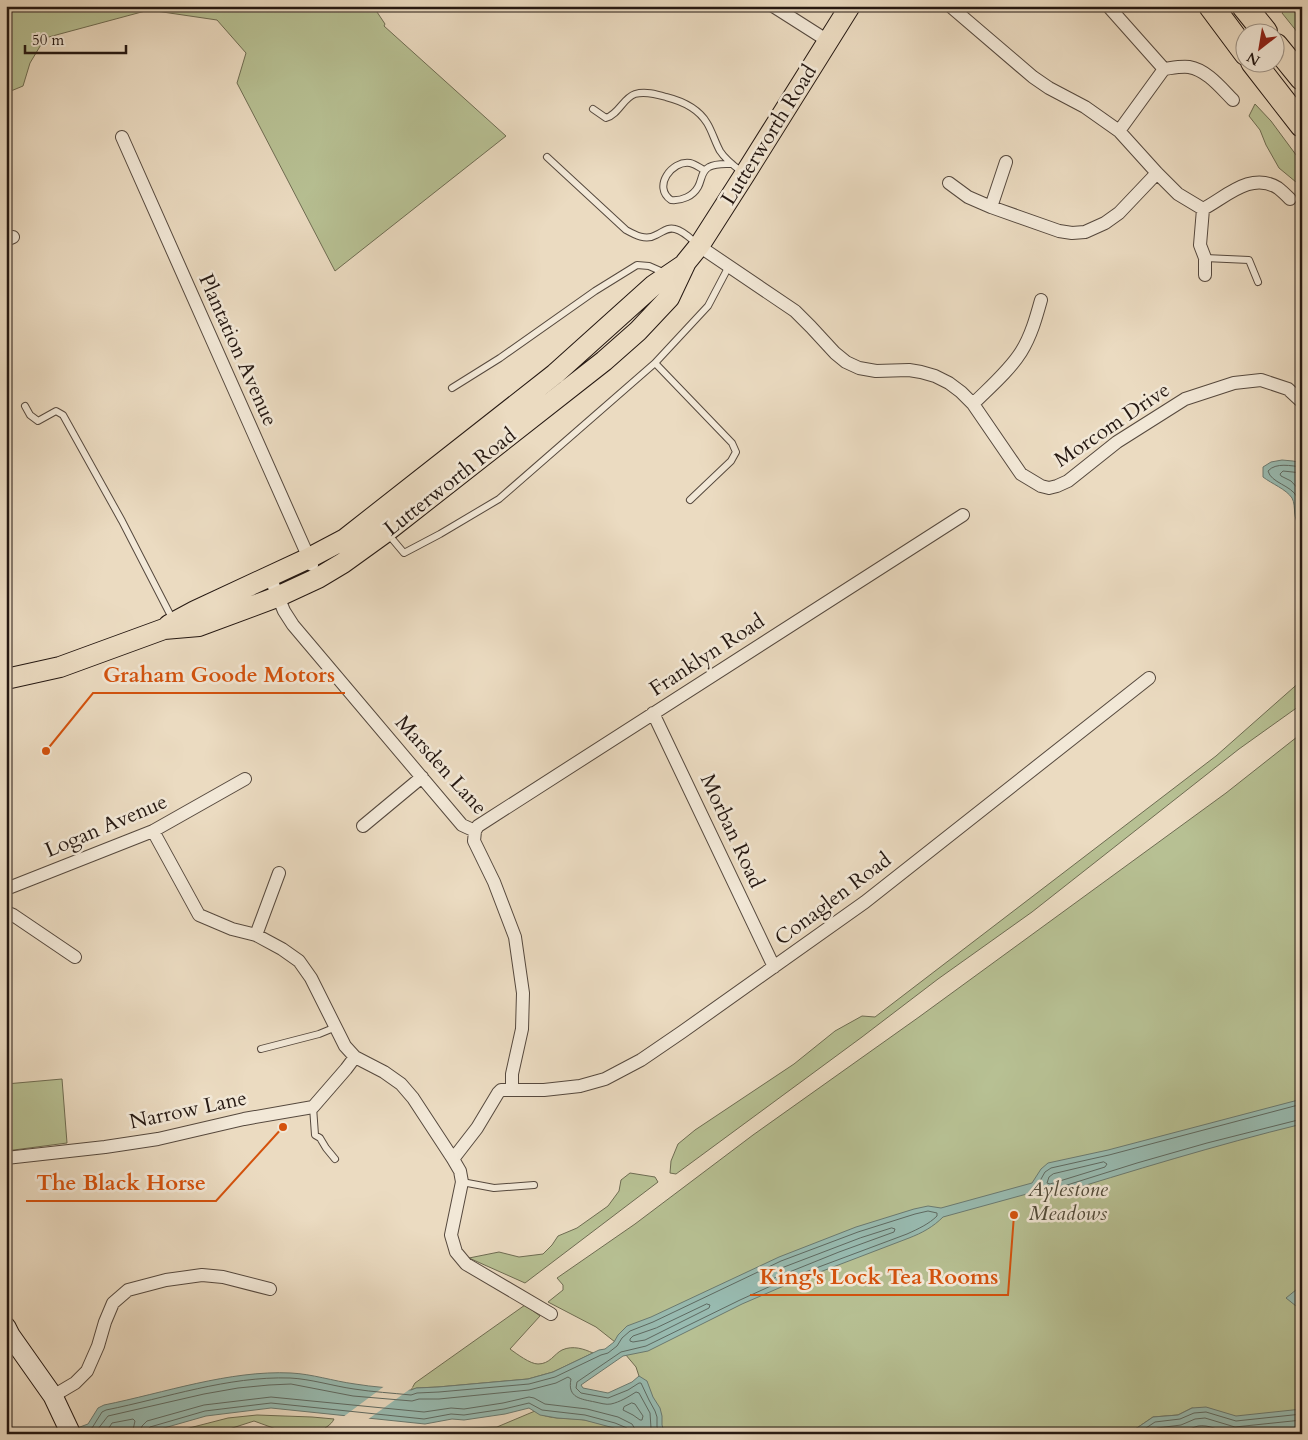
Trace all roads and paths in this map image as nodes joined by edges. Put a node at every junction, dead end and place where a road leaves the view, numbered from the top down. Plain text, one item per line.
1 (773, 6) edge
2 (850, 6) edge
3 (950, 6) edge
4 (1108, 6) edge
5 (1211, 6) edge
6 (1244, 6) edge
7 (1257, 22) edge
8 (1236, 40) edge
9 (828, 41) junction
10 (1286, 58) edge
11 (1164, 69) junction
12 (1261, 72) edge
13 (1302, 78) edge
14 (1234, 100) dead end
15 (593, 109) dead end
16 (1302, 125) edge
17 (1119, 131) junction
18 (122, 137) dead end
19 (547, 157) dead end
20 (1006, 162) dead end
21 (739, 169) junction
22 (704, 170) junction
23 (1157, 173) junction
24 (949, 183) dead end
25 (1290, 198) dead end
26 (991, 207) junction
27 (1202, 209) junction
28 (699, 246) junction
29 (1205, 258) junction
30 (729, 266) junction
31 (1205, 275) dead end
32 (1258, 282) dead end
33 (664, 286) junction
34 (1041, 300) dead end
35 (655, 363) junction
36 (452, 388) dead end
37 (1300, 396) edge
38 (973, 404) junction
39 (25, 406) dead end
40 (690, 500) dead end
41 (964, 515) dead end
42 (380, 524) junction
43 (309, 558) junction
44 (270, 577) junction
45 (318, 578) junction
46 (277, 597) junction
47 (220, 608) junction
48 (169, 626) junction
49 (1149, 678) dead end
50 (6, 680) edge
51 (653, 713) junction
52 (422, 777) junction
53 (245, 779) dead end
54 (363, 826) dead end
55 (153, 831) junction
56 (475, 831) junction
57 (279, 873) dead end
58 (6, 889) edge
59 (6, 912) edge
60 (256, 935) junction
61 (75, 957) dead end
62 (774, 967) junction
63 (336, 1027) junction
64 (261, 1049) dead end
65 (355, 1057) junction
66 (512, 1089) junction
67 (313, 1108) junction
68 (6, 1158) edge
69 (335, 1159) dead end
70 (453, 1159) junction
71 (462, 1182) junction
72 (534, 1185) dead end
73 (270, 1289) dead end
74 (551, 1314) dead end
75 (8, 1331) edge
76 (57, 1404) junction
77 (71, 1434) edge

1 - 9 street
2 - 9 main road, Lutterworth Road
3 - 17 street
4 - 11 street
5 - 8 highway
6 - 7 highway
9 - 21 main road, Lutterworth Road
10 - 13 highway
11 - 14 street
11 - 17 street
12 - 16 highway
15 - 21 lane
17 - 23 street
18 - 43 street, Plantation Avenue
19 - 28 lane
20 - 26 street
21 - 22 lane
21 - 28 main road, Lutterworth Road
22 - 22 lane
23 - 26 street
23 - 27 street
24 - 26 street
25 - 27 street
27 - 29 street
28 - 30 street, Morcom Drive
28 - 33 main road, Lutterworth Road
29 - 31 street
29 - 32 lane
30 - 35 lane
30 - 38 street, Morcom Drive
33 - 36 lane
33 - 42 main road, Lutterworth Road
34 - 38 street
35 - 40 lane
35 - 42 lane
37 - 38 street, Morcom Drive
39 - 48 lane
41 - 51 street, Franklyn Road
42 - 43 main road, Lutterworth Road
42 - 45 main road, Lutterworth Road
43 - 44 main road, Lutterworth Road
43 - 45 street, Plantation Avenue
44 - 46 street, Marsden Lane
44 - 47 main road, Lutterworth Road
45 - 46 main road, Lutterworth Road
46 - 47 main road, Lutterworth Road
46 - 52 street, Marsden Lane
47 - 48 main road, Lutterworth Road
48 - 50 main road, Lutterworth Road
49 - 62 street, Conaglen Road
51 - 56 street, Franklyn Road
51 - 62 street, Morban Road
52 - 54 street
52 - 56 street, Marsden Lane
53 - 55 street, Logan Avenue
55 - 58 street, Logan Avenue
55 - 60 street
56 - 66 street, Marsden Lane
57 - 60 street
59 - 61 street
60 - 63 street
62 - 66 street, Conaglen Road
63 - 64 lane
63 - 65 street
65 - 67 street
65 - 70 street
66 - 70 street
67 - 68 street, Narrow Lane
67 - 69 lane
70 - 71 street
71 - 72 lane
71 - 74 street
73 - 76 street
75 - 76 street
76 - 77 street

